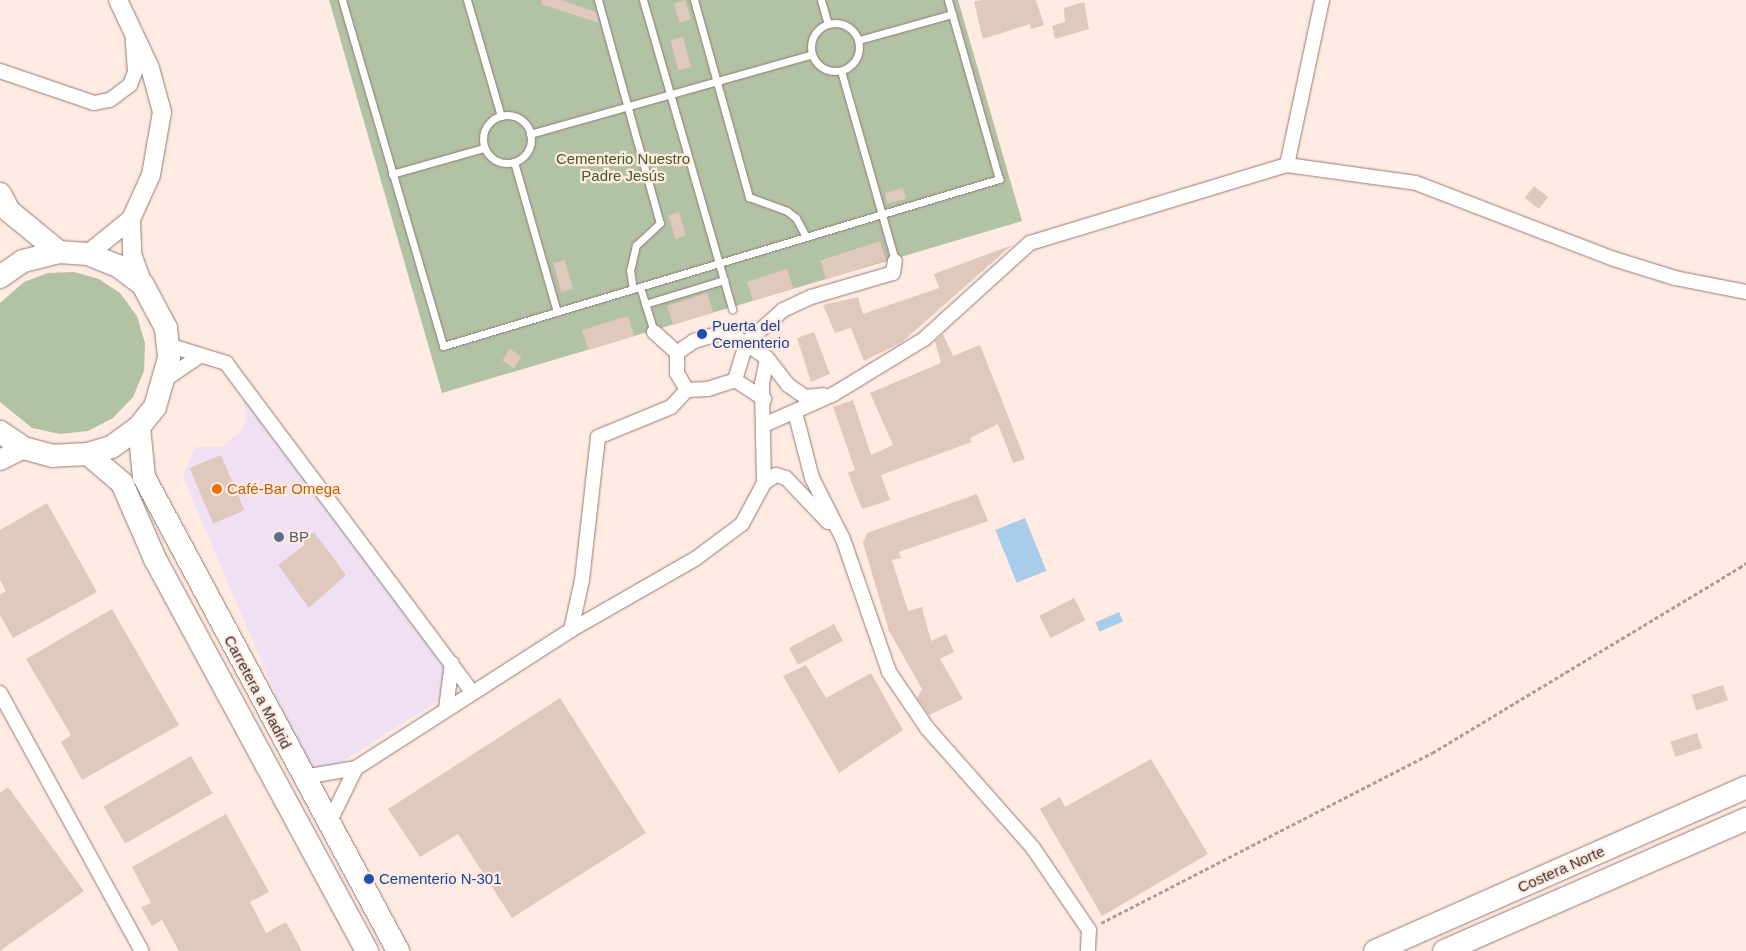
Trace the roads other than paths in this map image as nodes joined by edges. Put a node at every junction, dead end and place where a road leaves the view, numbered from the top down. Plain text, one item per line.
1 (118, 0) edge
2 (342, 0) edge
3 (467, 0) edge
4 (598, 0) edge
5 (643, 0) edge
6 (694, 0) edge
7 (821, 0) edge
8 (948, 0) edge
9 (1322, 0) edge
10 (952, 14) junction
11 (828, 24) junction
12 (131, 26) junction
13 (858, 40) junction
14 (812, 54) junction
15 (0, 71) edge
16 (841, 71) junction
17 (717, 81) junction
18 (670, 94) junction
19 (628, 106) junction
20 (500, 116) junction
21 (530, 134) junction
22 (484, 148) junction
23 (514, 162) junction
24 (1287, 165) junction
25 (392, 174) junction
26 (0, 194) edge
27 (881, 214) junction
28 (131, 219) junction
29 (806, 237) junction
30 (59, 252) junction
31 (88, 254) junction
32 (894, 261) joint
33 (719, 263) junction
34 (0, 278) edge
35 (724, 280) junction
36 (143, 285) junction
37 (637, 288) junction
38 (1746, 292) edge
39 (645, 304) junction
40 (732, 308) dead end
41 (557, 312) junction
42 (654, 332) joint
43 (746, 343) junction
44 (168, 345) junction
45 (677, 353) junction
46 (201, 355) junction
47 (766, 358) junction
48 (166, 379) junction
49 (736, 380) junction
50 (687, 390) junction
51 (834, 394) junction
52 (764, 400) junction
53 (795, 412) junction
54 (766, 424) junction
55 (139, 427) junction
56 (0, 432) edge
57 (24, 448) junction
58 (88, 454) junction
59 (0, 460) edge
60 (764, 483) junction
61 (843, 539) junction
62 (571, 630) junction
63 (452, 663) junction
64 (472, 692) junction
65 (0, 693) edge
66 (446, 709) junction
67 (356, 768) junction
68 (304, 777) junction
69 (1746, 787) edge
70 (1746, 819) edge
71 (329, 823) junction
72 (142, 951) edge
73 (367, 951) edge
74 (398, 951) edge
75 (1088, 951) edge
76 (1375, 951) edge
77 (1444, 951) edge

1 - 12 street
2 - 25 lane
3 - 20 lane
4 - 19 lane
5 - 18 lane
6 - 17 lane
7 - 11 lane
8 - 10 lane
9 - 24 street
10 - 13 lane
10 - 27 lane
11 - 13 lane
11 - 14 lane
12 - 15 street
12 - 28 street
13 - 16 lane
14 - 16 lane
14 - 17 lane
16 - 27 lane
17 - 18 lane
17 - 29 lane
18 - 19 lane
18 - 33 lane
19 - 21 lane
19 - 37 lane
20 - 21 lane
20 - 22 lane
21 - 23 lane
22 - 23 lane
22 - 25 lane
23 - 41 lane
24 - 38 street
24 - 51 street
25 - 41 lane
26 - 30 main road
27 - 29 lane
27 - 32 lane
28 - 31 street
28 - 36 street
29 - 33 lane
30 - 31 main road
30 - 34 main road
31 - 36 main road
32 - 43 street
33 - 35 lane
33 - 37 lane
35 - 39 lane
35 - 40 lane
36 - 44 main road
37 - 39 lane
37 - 41 lane
39 - 42 lane
42 - 45 street
43 - 45 street
43 - 47 street
43 - 49 street
44 - 46 street
44 - 48 main road
45 - 50 street
46 - 48 street
46 - 63 street
47 - 51 street
47 - 52 street
48 - 55 main road
49 - 50 street
49 - 52 street
50 - 62 street
51 - 53 street
52 - 54 street
53 - 54 street
53 - 61 street
54 - 60 street
55 - 58 main road
55 - 68 main road, Carretera a Madrid
56 - 57 main road
57 - 58 main road
57 - 59 main road
58 - 73 main road, Carretera a Madrid
60 - 61 street
60 - 62 street
61 - 75 street
62 - 64 street
63 - 64 street
63 - 66 street
64 - 66 street
65 - 72 street
66 - 67 street
67 - 68 street
67 - 71 street
68 - 71 main road, Carretera a Madrid
69 - 76 main road, Costera Norte
70 - 77 main road, Costera Norte
71 - 74 main road, Carretera a Madrid

